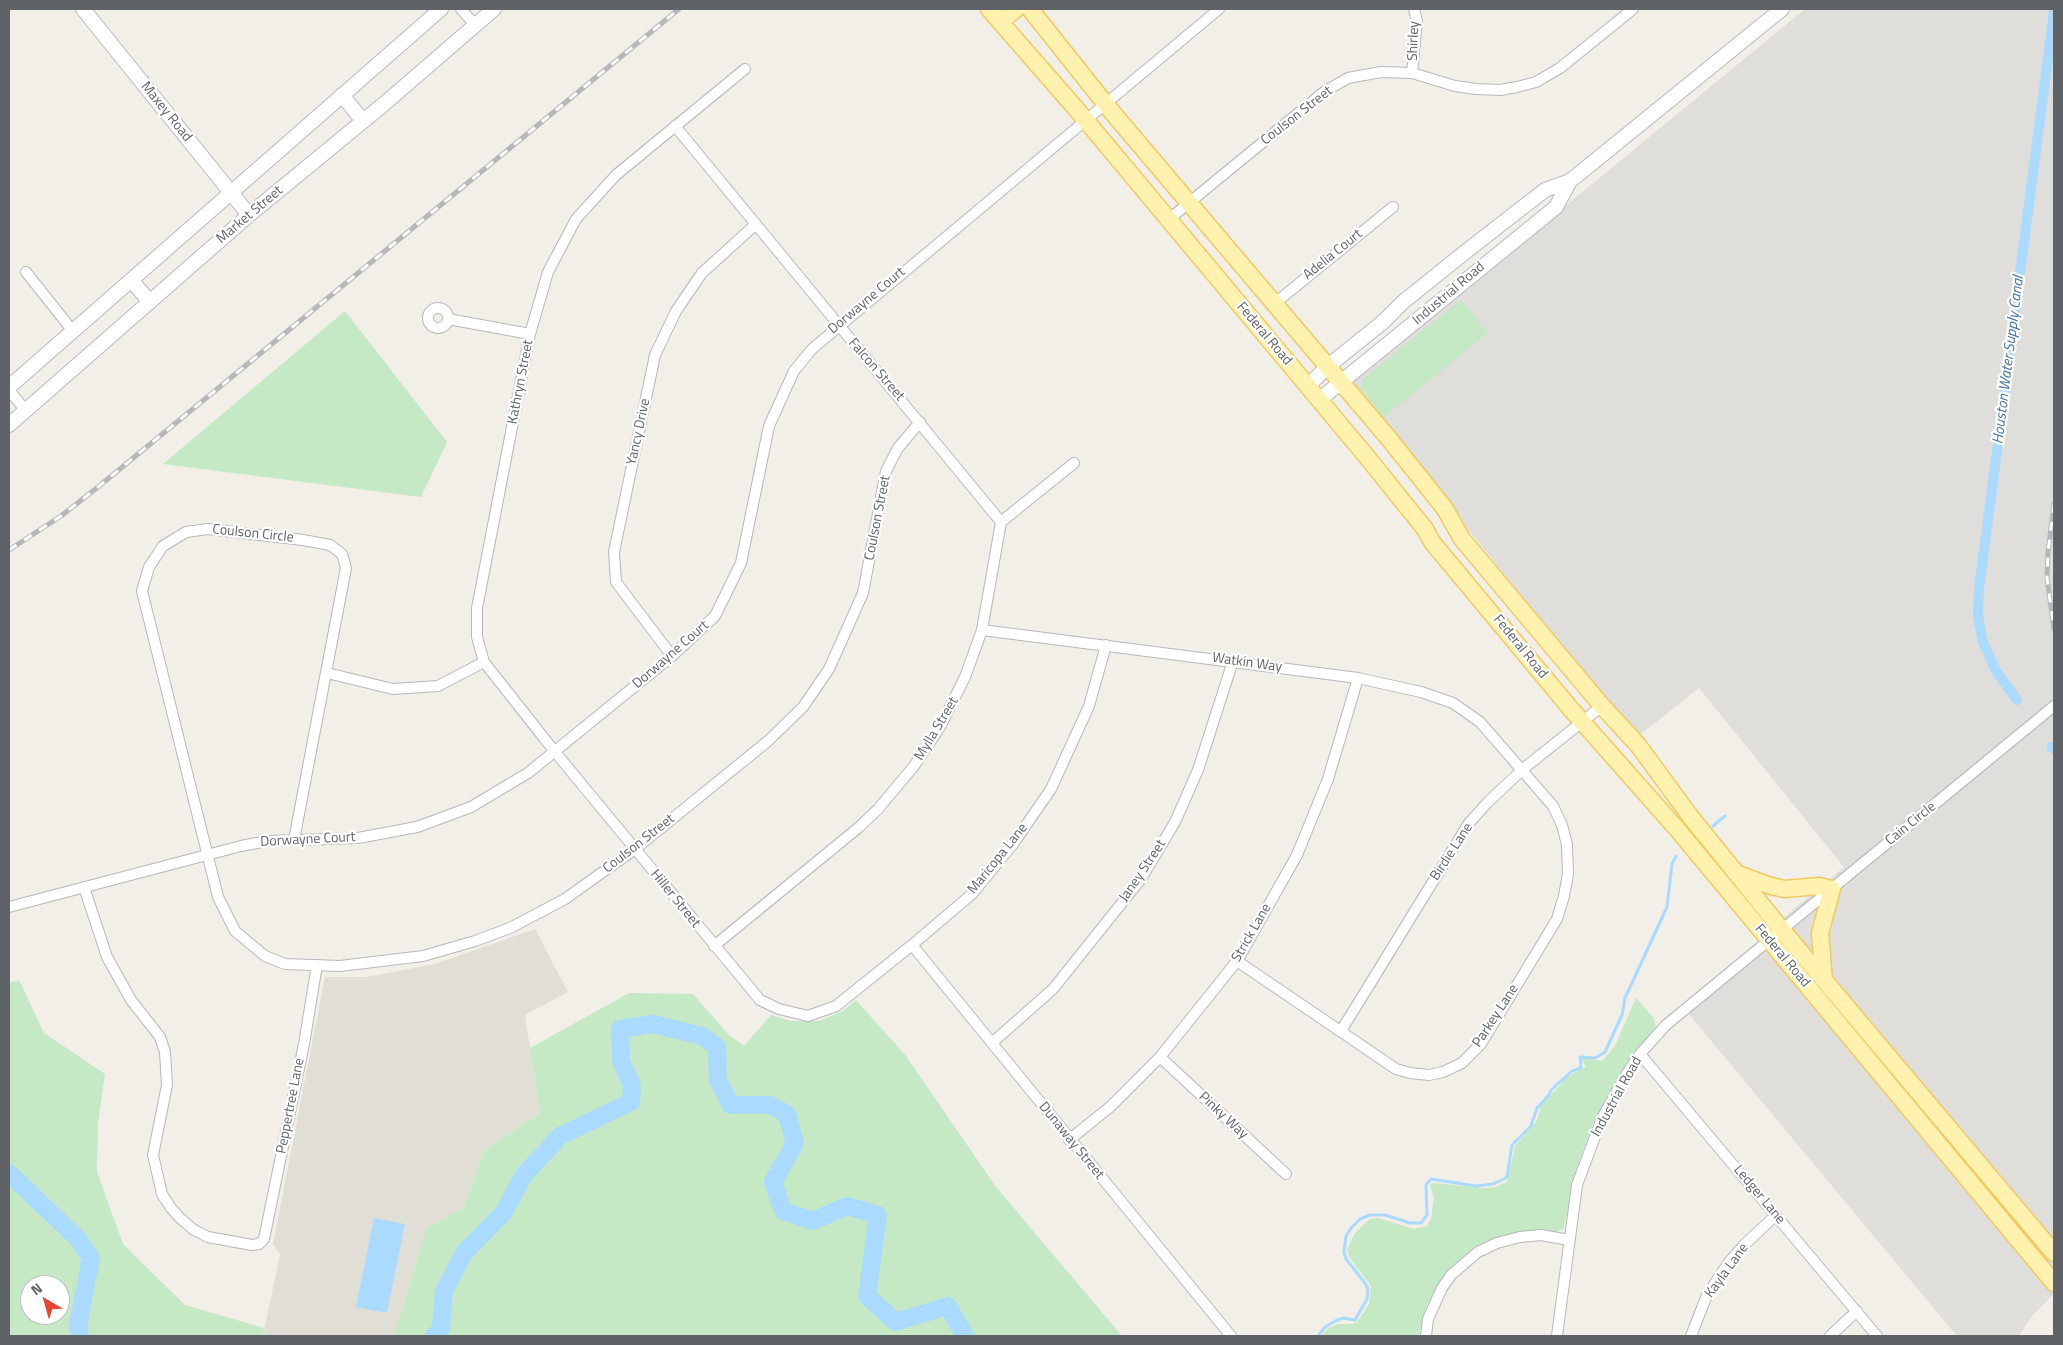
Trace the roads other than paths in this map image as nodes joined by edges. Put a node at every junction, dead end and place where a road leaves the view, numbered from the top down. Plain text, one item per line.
1 (83, 9) edge
2 (441, 9) edge
3 (461, 9) edge
4 (494, 9) edge
5 (989, 9) edge
6 (1016, 9) edge
7 (1030, 9) edge
8 (1219, 9) edge
9 (1414, 9) edge
10 (1633, 9) edge
11 (1782, 9) edge
12 (1000, 22) junction
13 (475, 26) junction
14 (745, 69) dead end
15 (1412, 72) junction
16 (342, 95) junction
17 (1105, 103) junction
18 (1085, 120) junction
19 (363, 121) junction
20 (675, 126) junction
21 (1570, 181) junction
22 (231, 192) junction
23 (1190, 203) junction
24 (1393, 207) dead end
25 (249, 215) junction
26 (1168, 220) junction
27 (756, 224) junction
28 (1464, 253) junction
29 (1478, 271) junction
30 (26, 272) dead end
31 (132, 281) junction
32 (150, 302) junction
33 (1274, 304) junction
34 (448, 319) dead end
35 (837, 326) junction
36 (72, 330) junction
37 (530, 334) junction
38 (1327, 367) junction
39 (1342, 384) junction
40 (1308, 386) junction
41 (9, 388) edge
42 (1320, 400) junction
43 (26, 410) junction
44 (920, 422) junction
45 (9, 425) edge
46 (1074, 464) dead end
47 (1001, 522) junction
48 (1472, 550) junction
49 (1453, 566) junction
50 (982, 630) junction
51 (1106, 644) junction
52 (672, 656) junction
53 (1233, 661) junction
54 (484, 662) junction
55 (327, 674) junction
56 (1358, 678) junction
57 (1602, 706) junction
58 (2054, 706) edge
59 (1582, 722) junction
60 (1496, 739) joint
61 (555, 752) junction
62 (1523, 769) junction
63 (294, 840) junction
64 (635, 849) junction
65 (208, 854) junction
66 (1736, 873) junction
67 (84, 887) junction
68 (1832, 889) junction
69 (9, 907) edge
70 (1782, 930) junction
71 (1768, 941) junction
72 (912, 945) junction
73 (714, 946) junction
74 (1237, 961) junction
75 (317, 965) junction
76 (1824, 980) junction
77 (814, 1014) joint
78 (1340, 1031) junction
79 (992, 1042) junction
80 (1880, 1044) junction
81 (1640, 1054) junction
82 (1866, 1056) junction
83 (1160, 1057) junction
84 (1069, 1140) junction
85 (1286, 1174) dead end
86 (1998, 1187) junction
87 (1983, 1199) junction
88 (1776, 1215) junction
89 (1569, 1240) junction
90 (2054, 1253) edge
91 (2054, 1283) edge
92 (1857, 1311) junction
93 (1231, 1336) edge
94 (1426, 1336) edge
95 (1557, 1336) edge
96 (1691, 1336) edge
97 (1830, 1336) edge
98 (1877, 1336) edge

1 - 22 main road, Maxey Road
2 - 16 main road, Market Street
3 - 13 street
4 - 13 main road, Market Street
5 - 12 main road, Federal Road
6 - 12 main road
7 - 17 main road, Federal Road
8 - 17 street, Dorwayne Court
9 - 15 street, Shirley
10 - 15 street, Coulson Street
11 - 21 main road, Industrial Road
12 - 18 main road, Federal Road
13 - 19 main road, Market Street
14 - 20 street, Kathryn Street
15 - 23 street, Coulson Street
16 - 19 main road
16 - 22 main road, Market Street
17 - 18 street, Dorwayne Court
17 - 23 main road, Federal Road
18 - 26 main road, Federal Road
18 - 35 street, Dorwayne Court
19 - 25 main road, Market Street
20 - 27 street, Falcon Street
20 - 37 street, Kathryn Street
21 - 28 main road, Industrial Road
21 - 29 main road, Industrial Road
22 - 25 main road, Maxey Road
22 - 31 main road, Market Street
23 - 26 street, Coulson Street
23 - 33 main road, Federal Road
24 - 33 street, Adelia Court
25 - 32 main road, Market Street
26 - 40 main road, Federal Road
27 - 35 street, Falcon Street
27 - 52 street, Yancy Drive
28 - 29 main road
28 - 38 main road, Industrial Road
29 - 39 main road, Industrial Road
30 - 36 street
31 - 32 main road
31 - 36 main road, Market Street
32 - 43 main road, Market Street
33 - 38 main road, Federal Road
34 - 37 street
35 - 44 street, Falcon Street
35 - 52 street, Dorwayne Court
36 - 41 main road, Market Street
37 - 54 street, Kathryn Street
38 - 39 main road, Federal Road
38 - 40 main road, Industrial Road
39 - 42 main road, Industrial Road
39 - 48 main road, Federal Road
40 - 42 main road, Federal Road
41 - 43 street
42 - 49 main road, Federal Road
43 - 45 main road, Market Street
44 - 47 street, Falcon Street
44 - 64 street, Coulson Street
46 - 47 street
47 - 50 street, Mylla Street
48 - 49 main road
48 - 57 main road, Federal Road
49 - 59 main road, Federal Road
50 - 51 street, Watkin Way
50 - 73 street, Mylla Street
51 - 53 street, Watkin Way
51 - 72 street, Maricopa Lane
52 - 61 street, Dorwayne Court
53 - 56 street, Watkin Way
53 - 79 street, Janey Street
54 - 55 street
54 - 61 street, Kathryn Street
55 - 63 street, Coulson Circle
55 - 65 street, Coulson Circle
56 - 60 street, Watkin Way
56 - 74 street, Strick Lane
57 - 59 street, Birdie Lane
57 - 66 main road, Federal Road
58 - 68 street, Cain Circle
59 - 62 street, Birdie Lane
59 - 71 main road, Federal Road
60 - 62 street, Parkey Lane
61 - 63 street, Dorwayne Court
61 - 64 street, Hiller Street
62 - 78 street, Birdie Lane
62 - 78 street, Parkey Lane
63 - 65 street, Dorwayne Court
64 - 73 street, Hiller Street
64 - 75 street, Coulson Street
65 - 67 street, Dorwayne Court
65 - 75 street, Coulson Street
66 - 68 main road
66 - 70 main road, Federal Road
67 - 69 street, Dorwayne Court
67 - 75 street, Peppertree Lane
68 - 70 street, Cain Circle
68 - 76 main road
70 - 71 street, Cain Circle
70 - 76 main road, Federal Road
71 - 81 street, Industrial Road
71 - 82 main road, Federal Road
72 - 77 street, Maricopa Lane
72 - 79 street, Dunaway Street
73 - 77 street, Hiller Street
74 - 78 street, Parkey Lane
74 - 83 street, Strick Lane
76 - 80 main road, Federal Road
79 - 84 street, Dunaway Street
80 - 82 main road
80 - 86 main road, Federal Road
81 - 88 street, Ledger Lane
81 - 89 street, Industrial Road
82 - 87 main road, Federal Road
83 - 84 street, Strick Lane
83 - 85 street, Pinky Way
84 - 93 street, Dunaway Street
86 - 87 main road
86 - 90 main road, Federal Road
87 - 91 main road, Federal Road
88 - 92 street, Ledger Lane
88 - 96 street, Kayla Lane
89 - 94 street
89 - 95 street, Industrial Road
92 - 97 street
92 - 98 street, Ledger Lane

